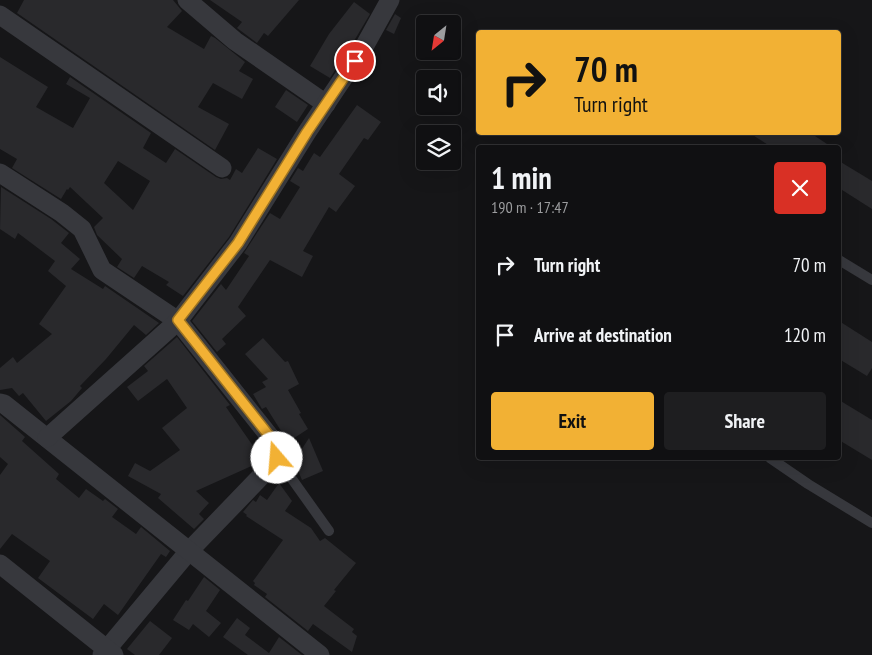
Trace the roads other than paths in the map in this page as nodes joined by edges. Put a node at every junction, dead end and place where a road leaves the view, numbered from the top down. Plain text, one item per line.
1 (186, 0) edge
2 (390, 0) edge
3 (0, 16) edge
4 (326, 104) junction
5 (222, 168) dead end
6 (0, 173) edge
7 (841, 261) edge
8 (872, 280) edge
9 (178, 320) junction
10 (0, 403) edge
11 (47, 438) junction
12 (277, 458) junction
13 (773, 460) edge
14 (872, 523) edge
15 (328, 531) dead end
16 (189, 551) junction
17 (0, 564) edge
18 (107, 653) edge
19 (320, 655) edge

1 - 4 street
2 - 4 street
3 - 5 street
4 - 9 street
6 - 9 street
7 - 8 lane
9 - 11 street
9 - 12 street
10 - 11 street
11 - 16 street
12 - 15 lane
12 - 16 street
13 - 14 lane
16 - 18 street
16 - 19 street
17 - 18 street

